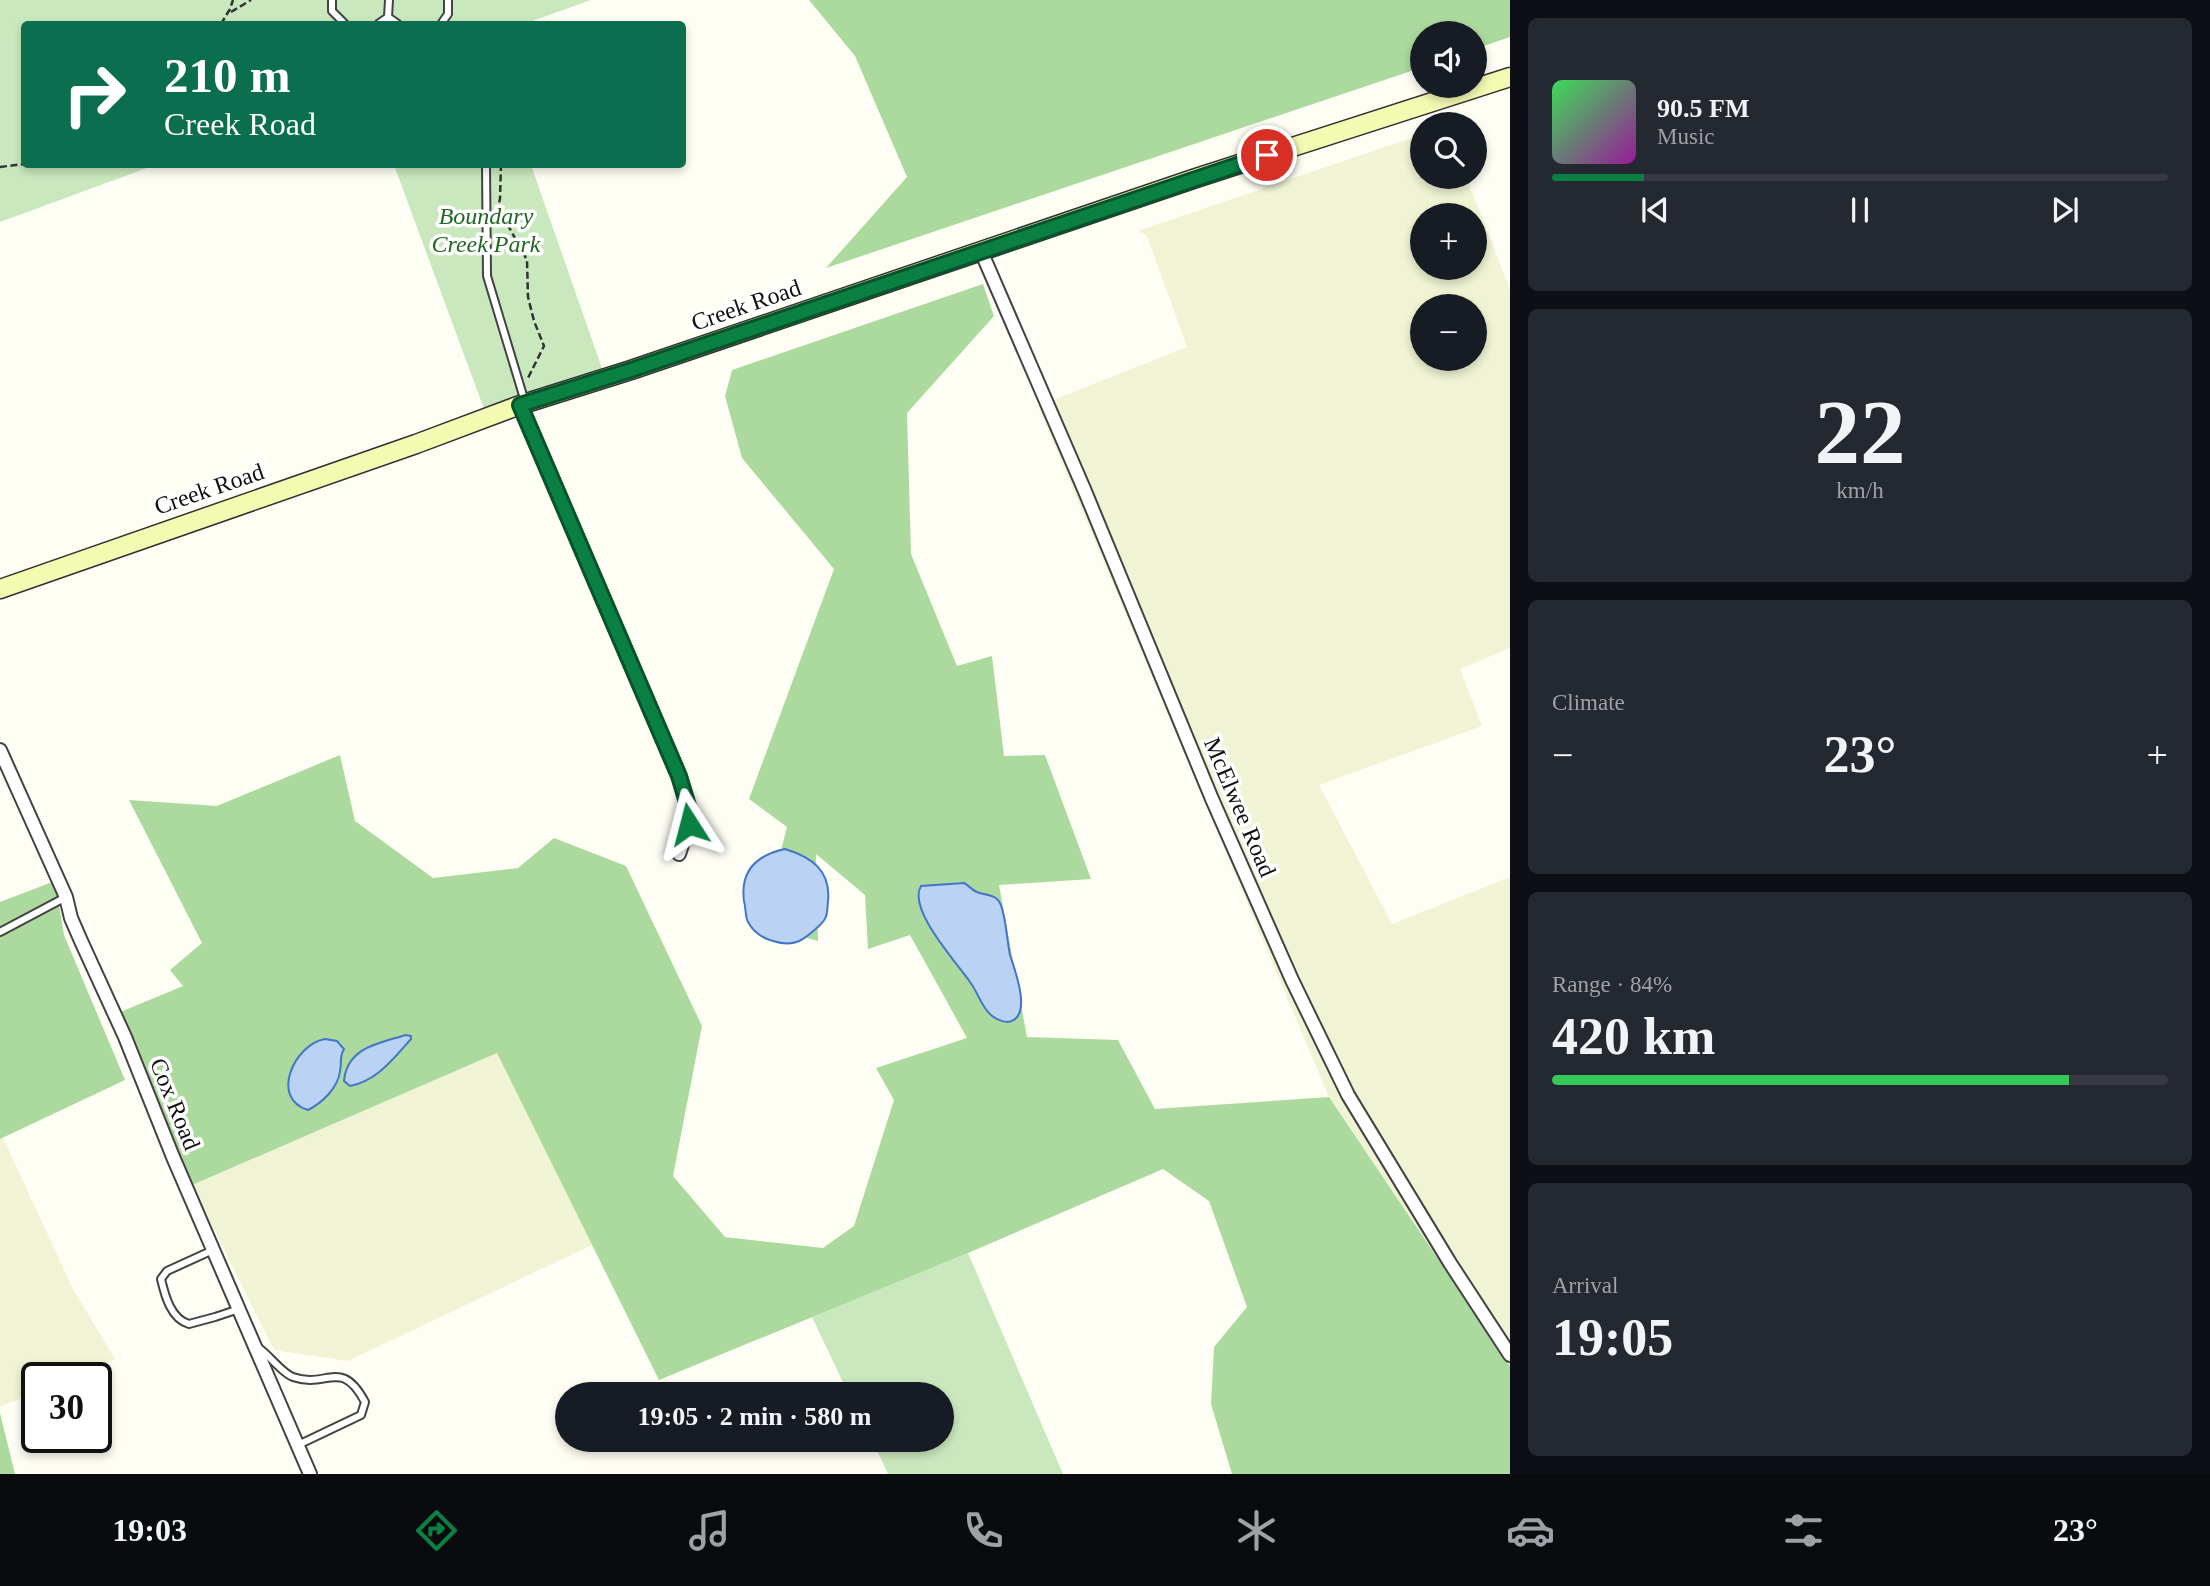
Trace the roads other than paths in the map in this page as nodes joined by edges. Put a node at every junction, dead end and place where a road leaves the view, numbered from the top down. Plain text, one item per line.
1 (332, 0) edge
2 (389, 0) edge
3 (448, 0) edge
4 (388, 17) junction
5 (342, 21) edge
6 (382, 21) edge
7 (394, 21) edge
8 (443, 21) edge
9 (1510, 77) edge
10 (486, 168) edge
11 (981, 251) junction
12 (523, 404) junction
13 (0, 589) edge
14 (0, 750) edge
15 (679, 854) dead end
16 (66, 897) junction
17 (0, 932) edge
18 (213, 1250) junction
19 (239, 1308) junction
20 (255, 1345) junction
21 (1510, 1355) edge
22 (298, 1445) junction
23 (310, 1474) edge

1 - 5 lane
2 - 4 lane
3 - 8 lane
4 - 6 lane
4 - 7 lane
9 - 11 main road, Creek Road
10 - 12 lane
11 - 12 main road, Creek Road
11 - 21 street, McElwee Road
12 - 13 main road, Creek Road
12 - 15 street
14 - 16 street, Cox Road
16 - 17 lane
16 - 18 street, Cox Road
18 - 19 street, Cox Road
18 - 19 lane
19 - 20 street, Cox Road
20 - 22 street, Cox Road
20 - 22 lane
22 - 23 street, Cox Road

